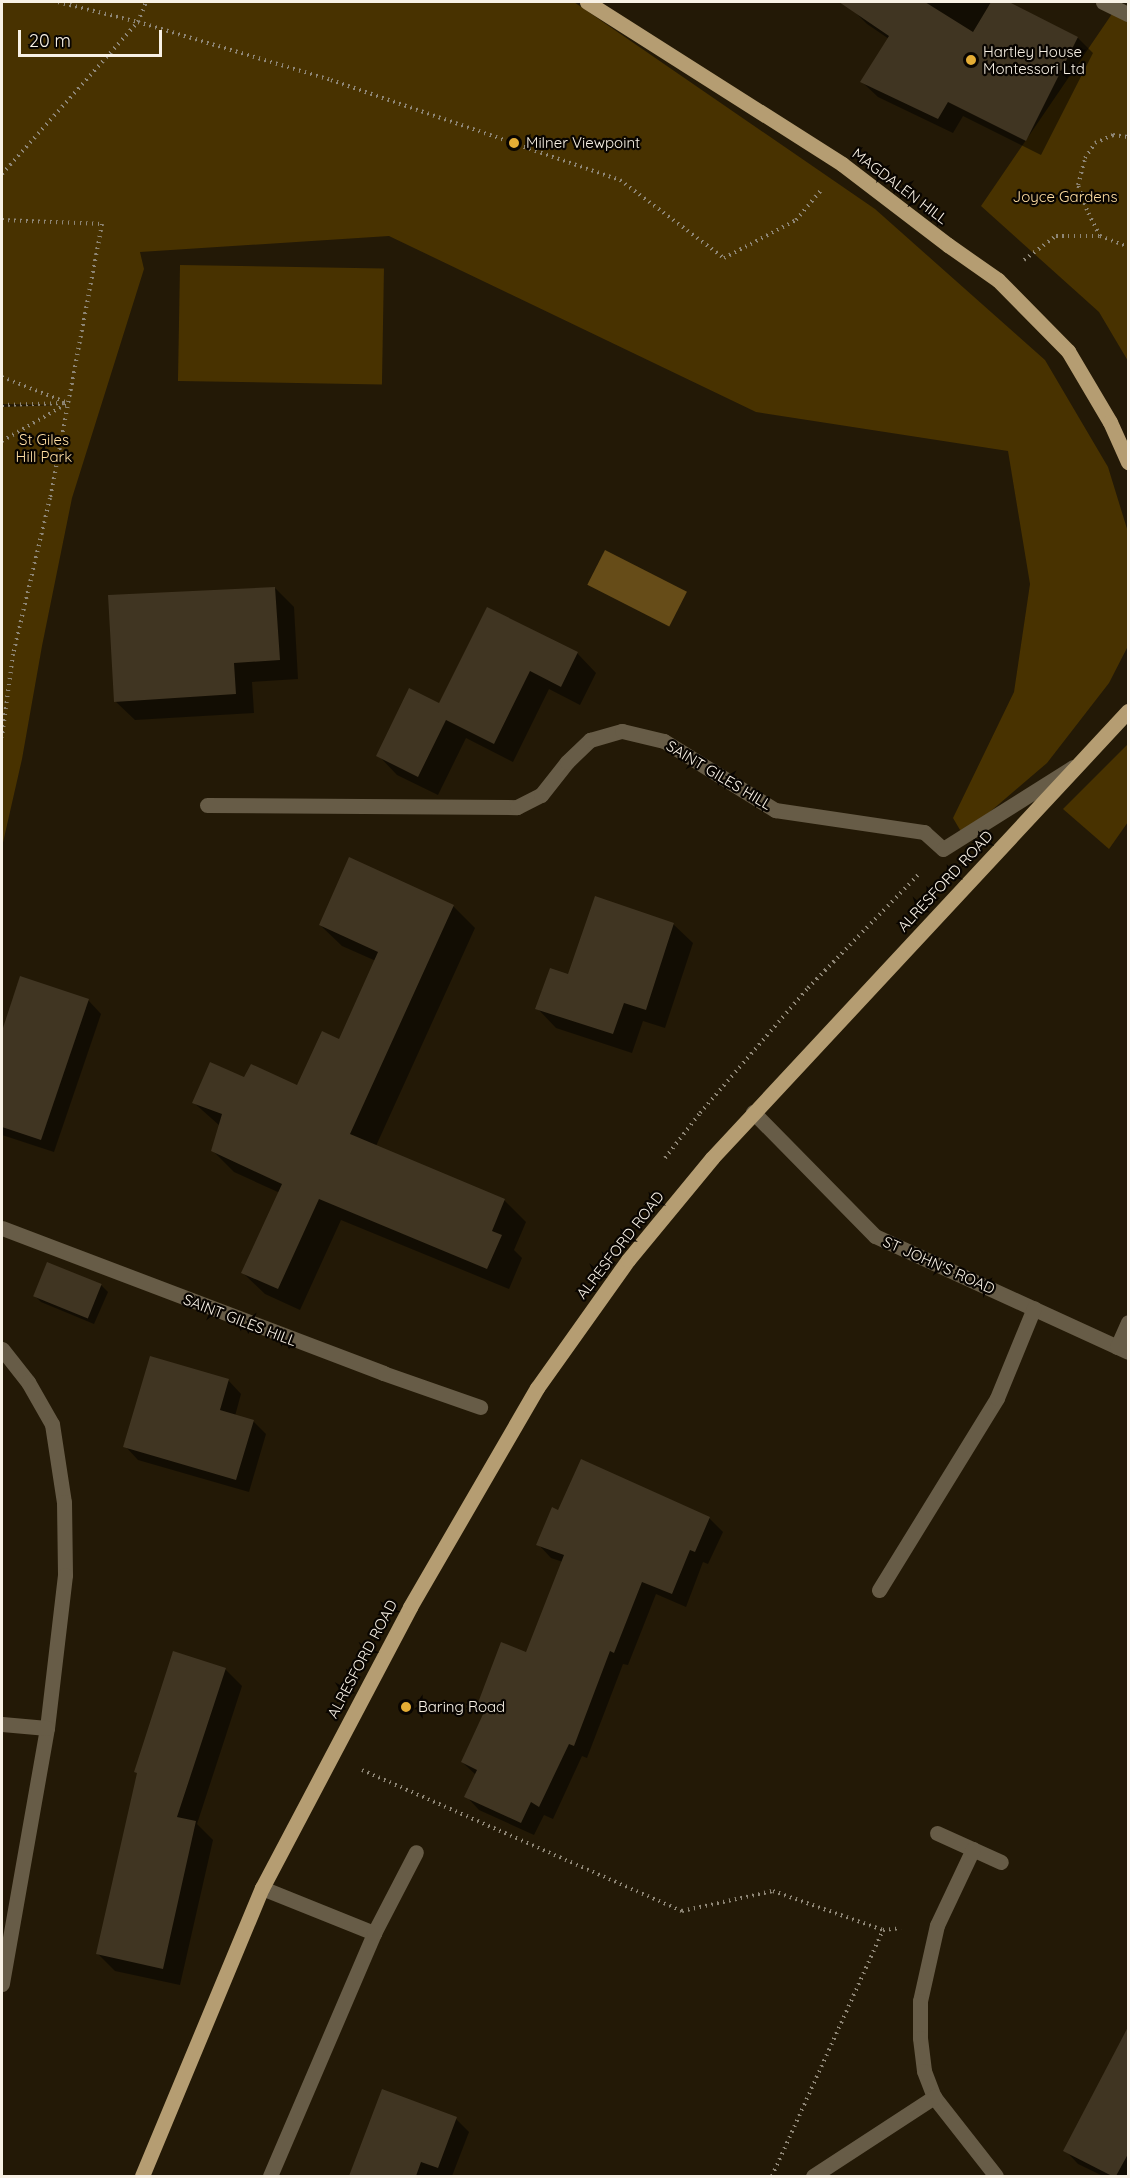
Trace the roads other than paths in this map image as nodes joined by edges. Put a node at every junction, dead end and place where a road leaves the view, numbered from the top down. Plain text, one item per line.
1 (587, 2) edge
2 (1102, 2) edge
3 (1128, 14) edge
4 (1128, 462) edge
5 (1128, 711) edge
6 (1083, 760) junction
7 (207, 805) dead end
8 (753, 1112) junction
9 (2, 1228) edge
10 (1034, 1308) junction
11 (1128, 1322) edge
12 (2, 1349) edge
13 (1123, 1349) edge
14 (480, 1407) dead end
15 (879, 1590) dead end
16 (2, 1724) edge
17 (47, 1728) junction
18 (937, 1833) dead end
19 (973, 1849) junction
20 (416, 1852) dead end
21 (1001, 1862) dead end
22 (262, 1888) junction
23 (374, 1933) junction
24 (2, 1984) edge
25 (934, 2097) junction
26 (142, 2176) edge
27 (270, 2176) edge
28 (813, 2176) edge
29 (996, 2176) edge

1 - 4 main road, MAGDALEN HILL
2 - 3 street
5 - 6 main road, ALRESFORD ROAD
6 - 7 street, SAINT GILES HILL
6 - 8 main road, ALRESFORD ROAD
8 - 10 street, ST JOHN'S ROAD
8 - 22 main road, ALRESFORD ROAD
9 - 14 street, SAINT GILES HILL
10 - 13 street, ST JOHN'S ROAD
10 - 15 street
11 - 13 street
12 - 17 street
16 - 17 street
17 - 24 street
18 - 19 street
19 - 21 street
19 - 25 street
20 - 23 street
22 - 23 street
22 - 26 main road, ALRESFORD ROAD
23 - 27 street
25 - 28 street
25 - 29 street

